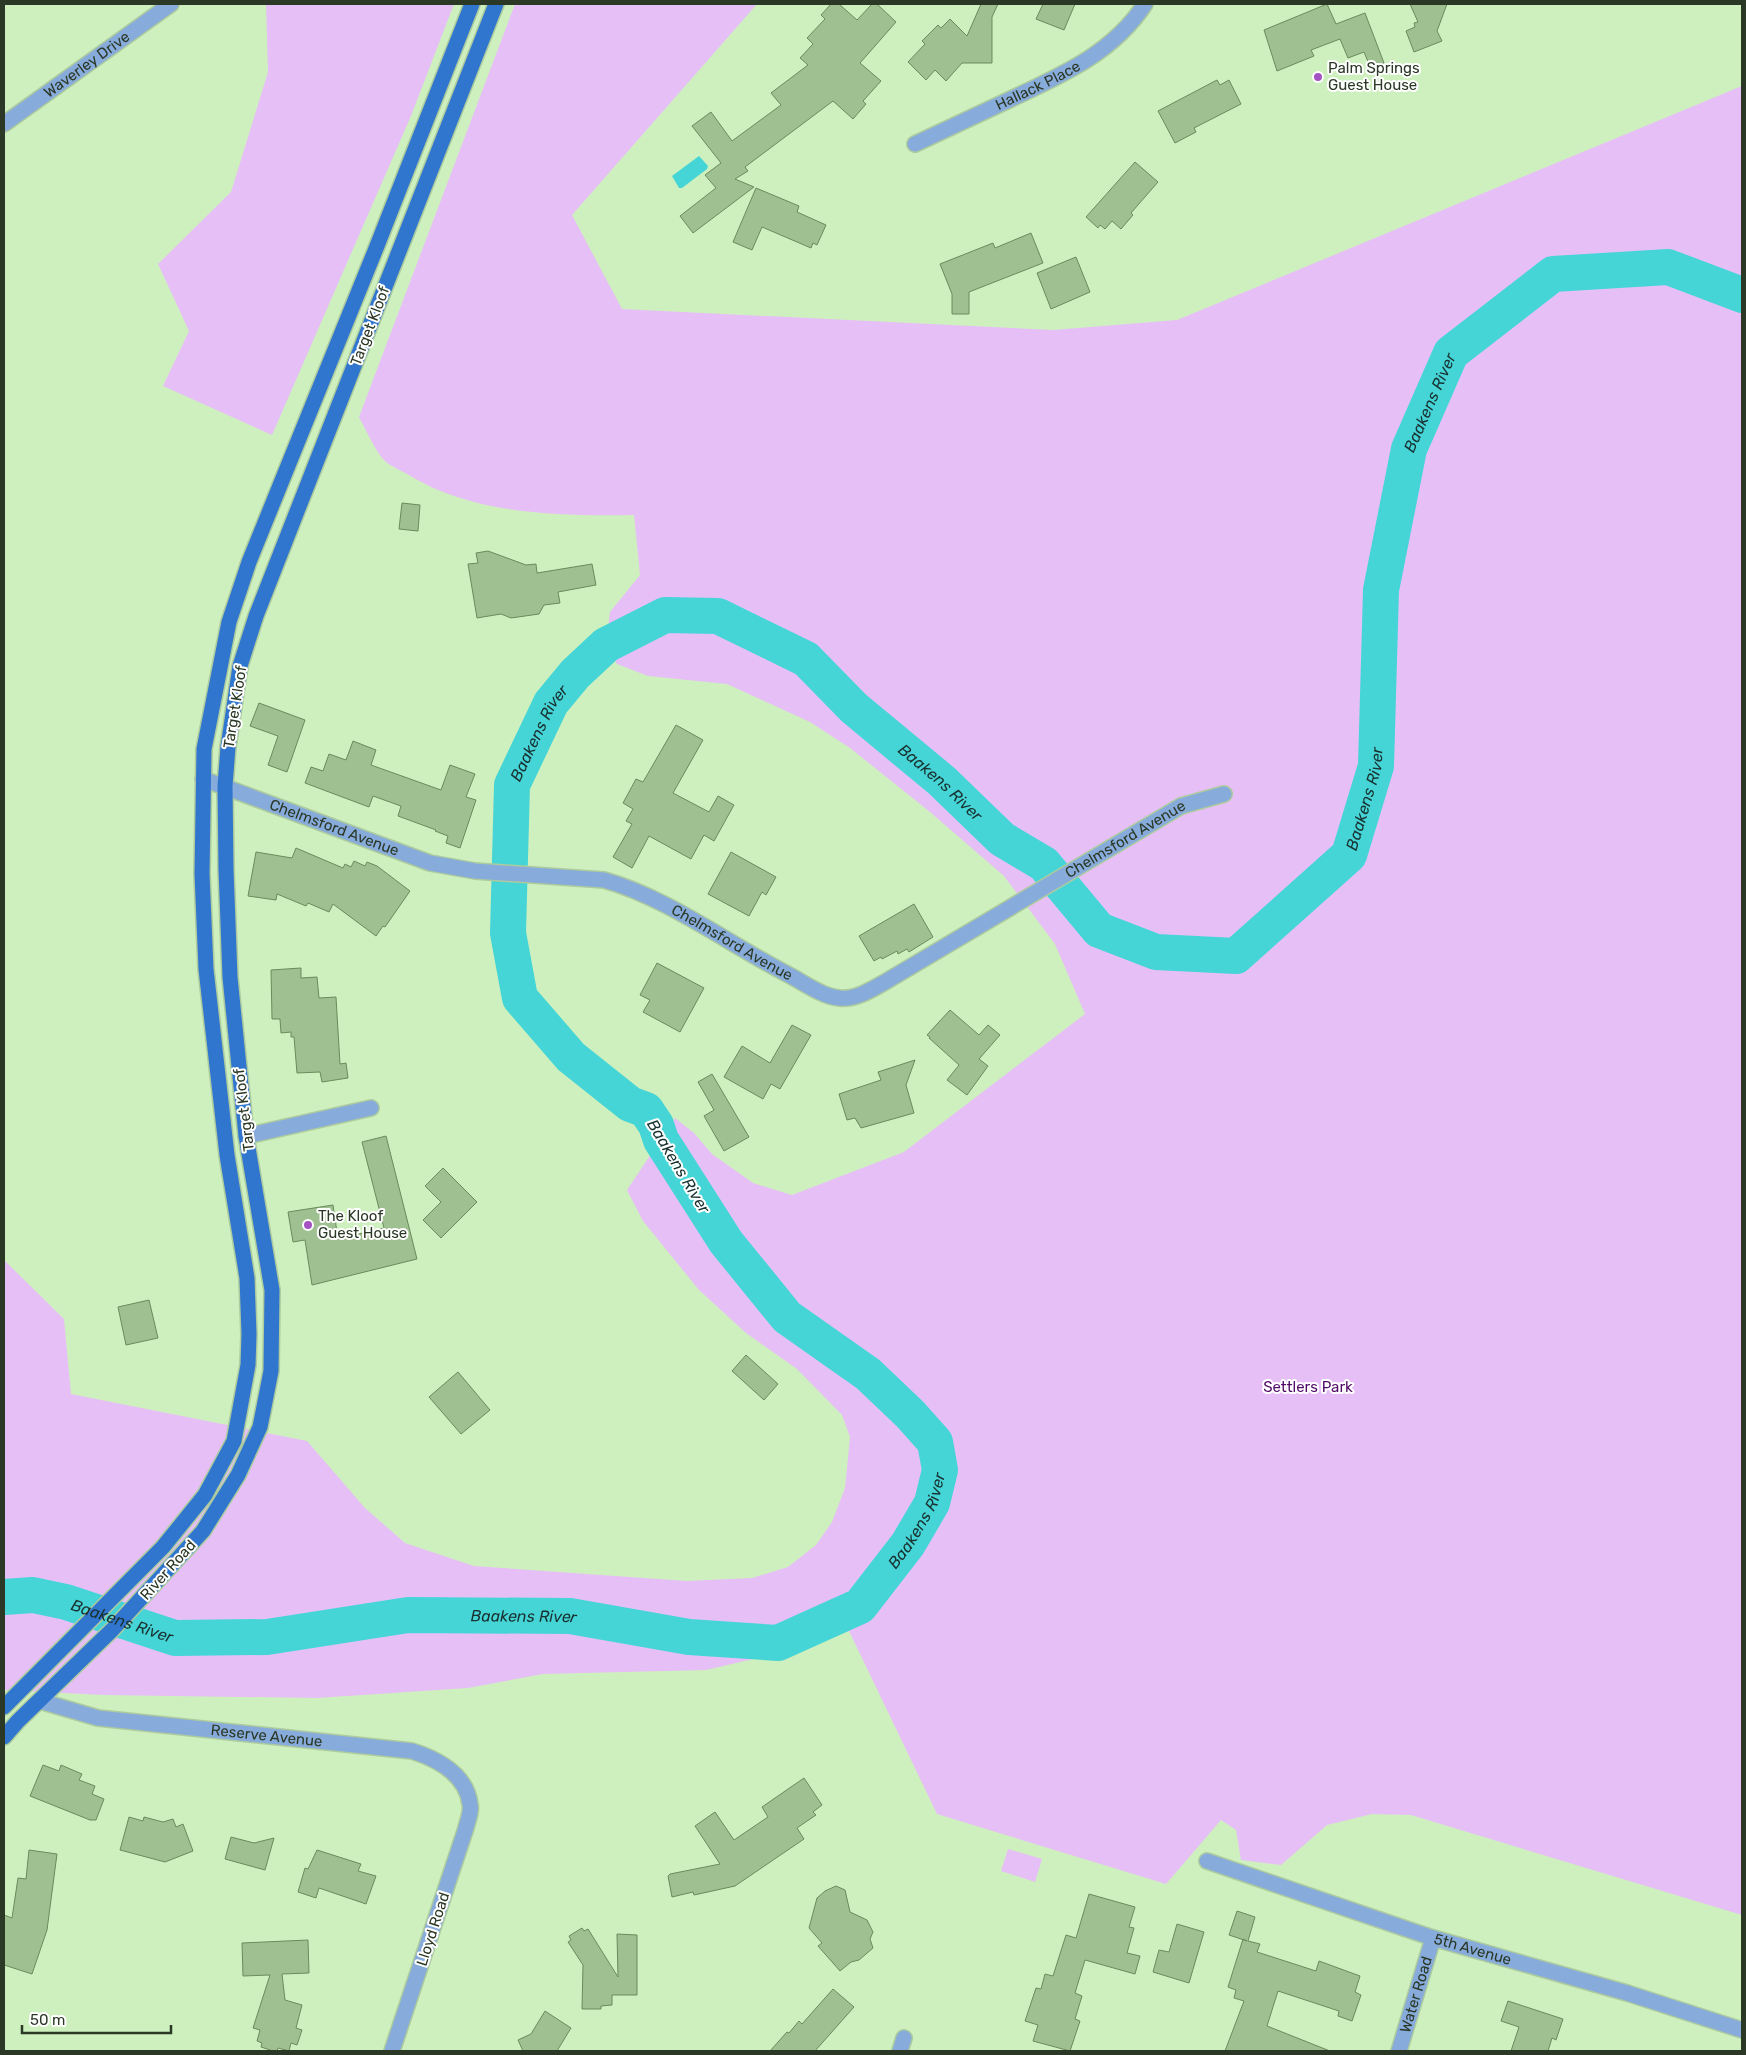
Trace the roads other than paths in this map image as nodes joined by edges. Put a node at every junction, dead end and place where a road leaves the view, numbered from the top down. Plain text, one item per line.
1 (170, 4) edge
2 (472, 4) edge
3 (496, 4) edge
4 (1145, 4) edge
5 (4, 124) edge
6 (915, 144) dead end
7 (284, 472) junction
8 (310, 480) junction
9 (203, 779) junction
10 (225, 786) junction
11 (1224, 794) dead end
12 (372, 1108) dead end
13 (246, 1136) junction
14 (234, 1441) joint
15 (250, 1451) joint
16 (43, 1698) junction
17 (4, 1707) edge
18 (4, 1738) edge
19 (471, 1805) joint
20 (1207, 1861) dead end
21 (1433, 1938) junction
22 (1742, 2030) edge
23 (392, 2051) edge
24 (1398, 2051) edge

1 - 5 street, Waverley Drive
2 - 7 main road, Target Kloof
3 - 8 main road, Target Kloof
4 - 6 street, Hallack Place
7 - 8 main road
7 - 9 main road, Target Kloof
8 - 10 main road, Target Kloof
9 - 10 street, Chelmsford Avenue
9 - 14 main road, Target Kloof
10 - 11 street, Chelmsford Avenue
10 - 13 main road, Target Kloof
12 - 13 street
13 - 15 main road, Target Kloof
14 - 17 main road, River Road
15 - 16 main road, River Road
16 - 18 main road, River Road
16 - 19 street, Reserve Avenue
19 - 23 street, Lloyd Road
20 - 21 street, 5th Avenue
21 - 22 street, 5th Avenue
21 - 24 street, Water Road

